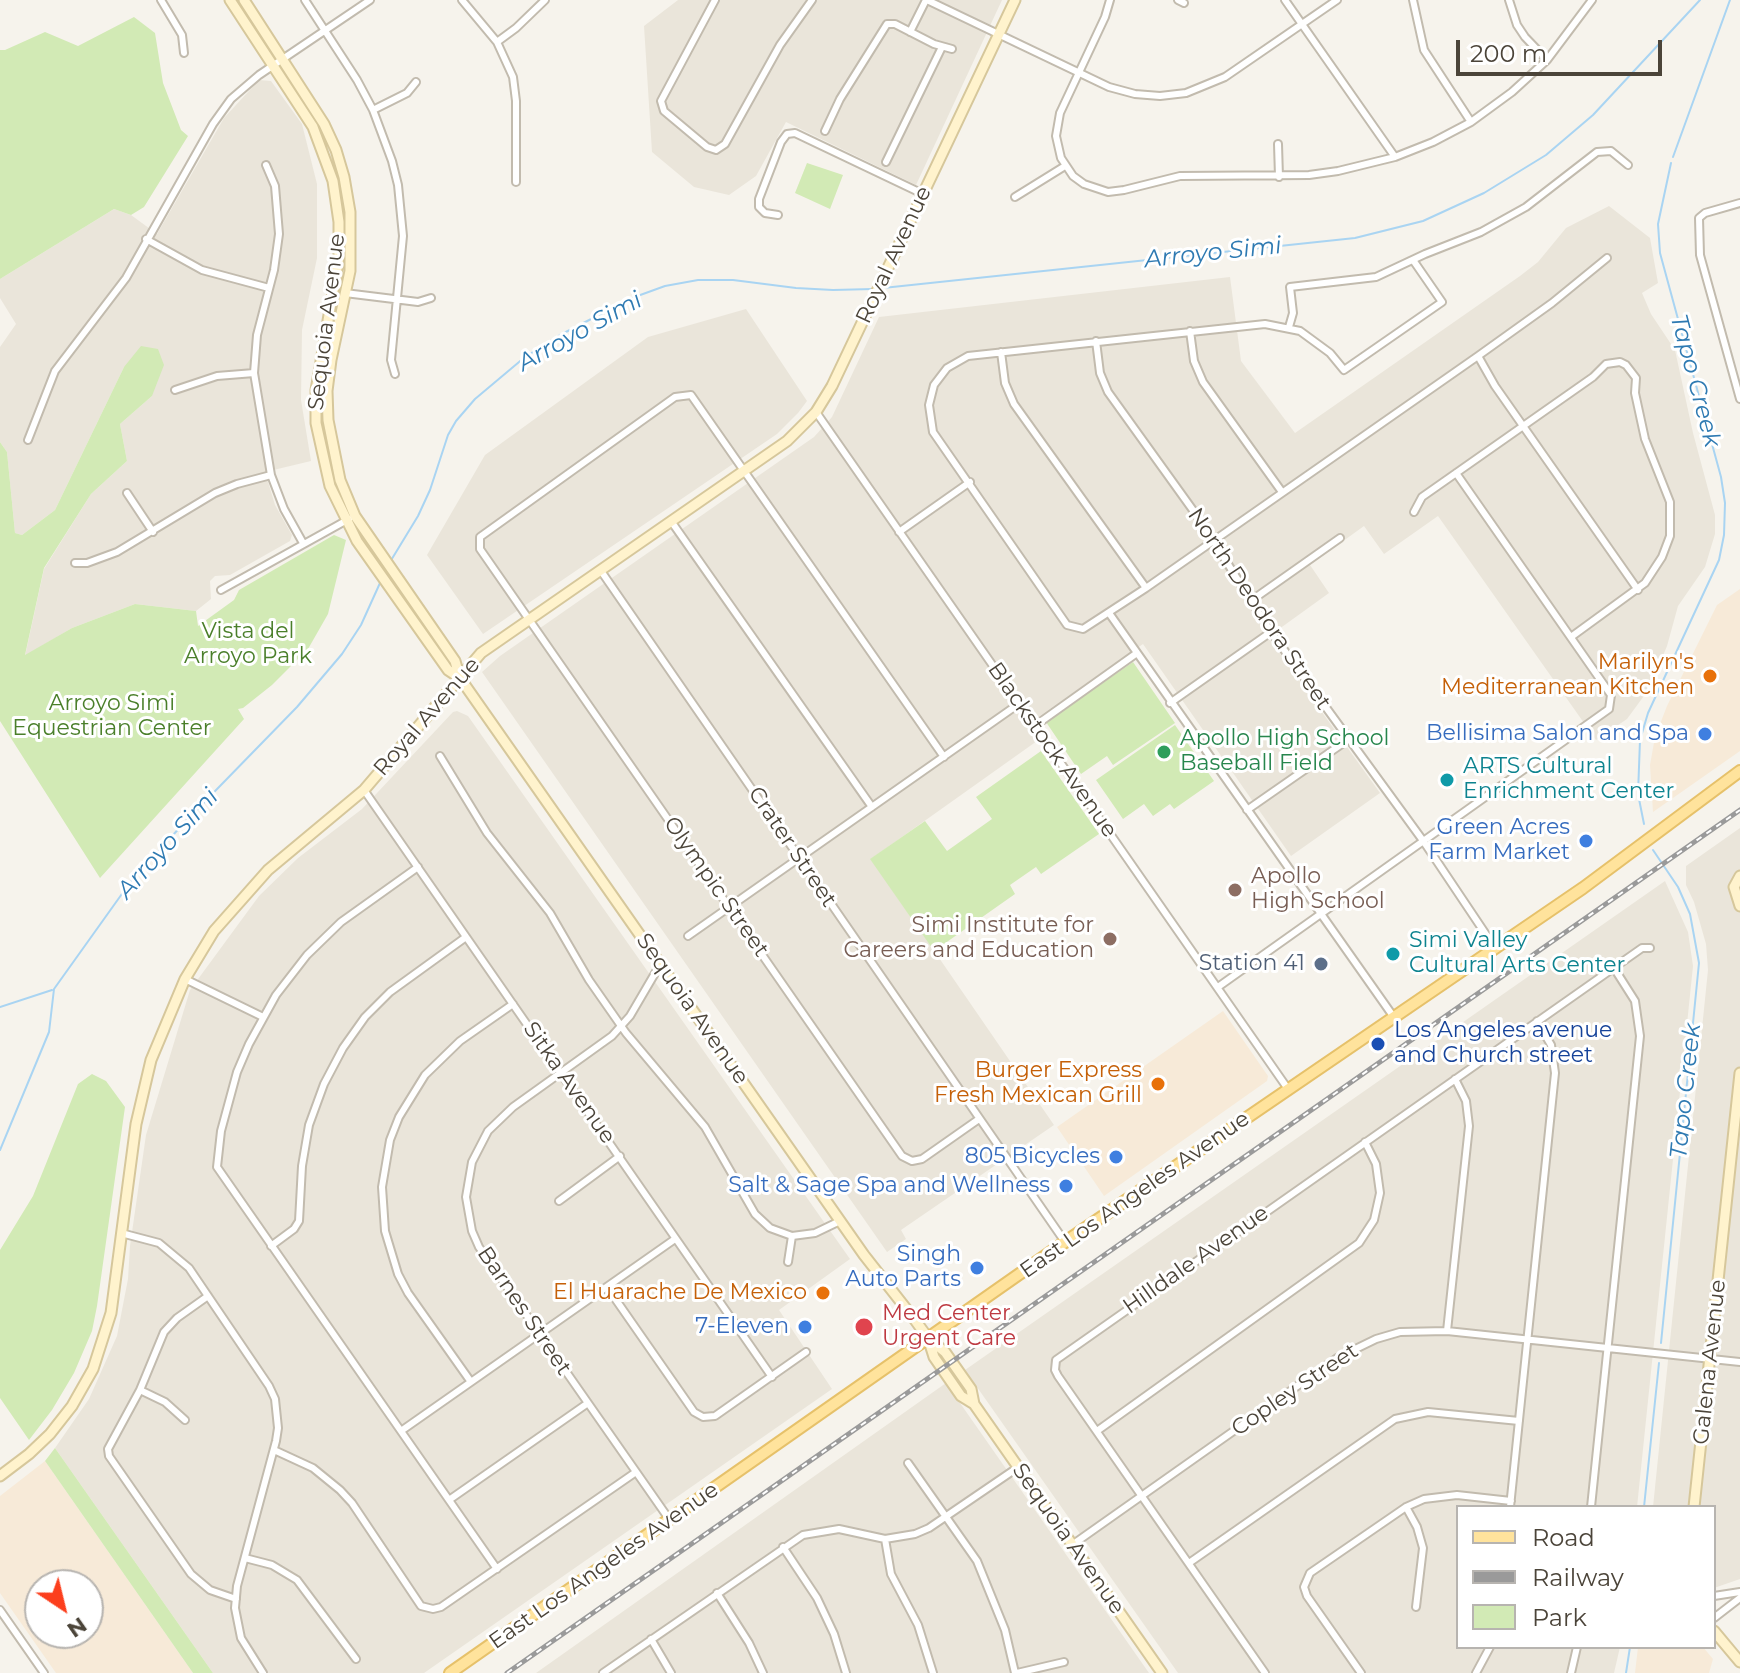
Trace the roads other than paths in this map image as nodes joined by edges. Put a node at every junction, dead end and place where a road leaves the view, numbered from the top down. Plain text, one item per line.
1 (161, 0) edge
2 (230, 0) edge
3 (244, 0) edge
4 (305, 0) edge
5 (370, 0) edge
6 (462, 0) edge
7 (545, 0) edge
8 (715, 0) edge
9 (812, 0) edge
10 (926, 0) edge
11 (953, 0) edge
12 (1015, 0) edge
13 (1110, 0) edge
14 (1285, 0) edge
15 (1337, 0) edge
16 (1413, 0) edge
17 (1509, 0) edge
18 (1592, 0) edge
19 (949, 11) junction
20 (1302, 24) junction
21 (325, 30) junction
22 (910, 32) junction
23 (999, 34) junction
24 (497, 42) junction
25 (942, 47) junction
26 (952, 49) dead end
27 (184, 53) dead end
28 (1547, 60) junction
29 (278, 62) junction
30 (1079, 73) junction
31 (416, 82) dead end
32 (373, 110) junction
33 (1471, 122) junction
34 (825, 131) dead end
35 (1278, 144) dead end
36 (1395, 157) junction
37 (886, 162) dead end
38 (266, 165) dead end
39 (1628, 165) dead end
40 (1065, 166) junction
41 (1279, 177) junction
42 (516, 182) dead end
43 (923, 194) junction
44 (1015, 197) dead end
45 (1740, 203) edge
46 (778, 215) dead end
47 (146, 239) junction
48 (1607, 258) dead end
49 (1413, 260) junction
50 (269, 288) junction
51 (333, 291) junction
52 (346, 293) junction
53 (431, 298) dead end
54 (397, 300) junction
55 (1289, 327) junction
56 (1190, 331) junction
57 (1096, 341) junction
58 (1001, 352) junction
59 (1478, 356) junction
60 (1740, 356) edge
61 (1729, 359) junction
62 (254, 373) junction
63 (395, 374) dead end
64 (175, 390) dead end
65 (1740, 399) edge
66 (816, 412) junction
67 (1523, 426) junction
68 (28, 440) dead end
69 (744, 471) junction
70 (1456, 473) junction
71 (271, 475) junction
72 (970, 482) junction
73 (1282, 492) junction
74 (127, 493) dead end
75 (1414, 512) dead end
76 (355, 516) junction
77 (345, 521) junction
78 (671, 521) junction
79 (153, 532) junction
80 (899, 532) junction
81 (1340, 538) dead end
82 (1212, 541) junction
83 (303, 543) junction
84 (75, 563) dead end
85 (601, 571) junction
86 (1146, 588) junction
87 (221, 590) dead end
88 (1638, 590) junction
89 (1252, 600) junction
90 (1109, 613) junction
91 (530, 620) junction
92 (1271, 632) junction
93 (1571, 637) junction
94 (1137, 653) junction
95 (460, 678) junction
96 (1020, 703) junction
97 (1170, 703) junction
98 (1036, 725) junction
99 (1349, 739) junction
100 (440, 756) dead end
101 (944, 757) junction
102 (1740, 771) edge
103 (364, 790) junction
104 (872, 807) junction
105 (1247, 810) junction
106 (1424, 842) junction
107 (799, 857) junction
108 (418, 867) junction
109 (1740, 876) edge
110 (730, 906) junction
111 (1740, 906) edge
112 (1321, 914) junction
113 (688, 936) dead end
114 (466, 937) junction
115 (1495, 948) junction
116 (1650, 948) dead end
117 (661, 963) junction
118 (1614, 968) junction
119 (185, 979) junction
120 (1218, 987) junction
121 (513, 1004) junction
122 (1393, 1016) junction
123 (263, 1017) junction
124 (1537, 1021) junction
125 (622, 1026) junction
126 (1740, 1073) edge
127 (562, 1074) junction
128 (1455, 1079) junction
129 (1288, 1089) junction
130 (979, 1119) junction
131 (1365, 1142) junction
132 (620, 1156) junction
133 (559, 1201) dead end
134 (840, 1221) junction
135 (121, 1233) junction
136 (792, 1236) junction
137 (675, 1239) junction
138 (1065, 1242) junction
139 (271, 1246) junction
140 (788, 1262) dead end
141 (607, 1287) junction
142 (208, 1296) junction
143 (1447, 1331) junction
144 (539, 1334) junction
145 (928, 1338) junction
146 (1528, 1340) junction
147 (1608, 1348) junction
148 (806, 1352) dead end
149 (1710, 1359) junction
150 (1740, 1362) edge
151 (772, 1377) junction
152 (471, 1382) junction
153 (140, 1390) junction
154 (588, 1403) junction
155 (185, 1420) dead end
156 (1519, 1421) junction
157 (401, 1431) junction
158 (1097, 1431) junction
159 (274, 1450) junction
160 (908, 1463) dead end
161 (1017, 1468) junction
162 (636, 1472) junction
163 (0, 1476) edge
164 (1142, 1496) junction
165 (449, 1500) junction
166 (1510, 1504) edge
167 (1591, 1505) edge
168 (1694, 1505) edge
169 (1406, 1507) junction
170 (947, 1516) junction
171 (669, 1519) junction
172 (885, 1539) junction
173 (1072, 1545) junction
174 (783, 1547) junction
175 (245, 1558) junction
176 (1189, 1563) junction
177 (497, 1569) junction
178 (1740, 1592) edge
179 (717, 1593) junction
180 (1716, 1596) edge
181 (1740, 1598) edge
182 (236, 1599) junction
183 (1416, 1607) dead end
184 (0, 1610) edge
185 (1716, 1616) edge
186 (1716, 1633) edge
187 (651, 1639) junction
188 (1489, 1649) edge
189 (1577, 1649) edge
190 (356, 1659) dead end
191 (1064, 1662) dead end
192 (1740, 1662) edge
193 (44, 1673) edge
194 (263, 1673) edge
195 (450, 1673) edge
196 (603, 1673) edge
197 (671, 1673) edge
198 (763, 1673) edge
199 (846, 1673) edge
200 (933, 1673) edge
201 (1016, 1673) edge
202 (1162, 1673) edge
203 (1265, 1673) edge
204 (1361, 1673) edge
205 (1476, 1673) edge
206 (1571, 1673) edge

1 - 27 street
2 - 29 main road, Sequoia Avenue
3 - 29 main road, Sequoia Avenue
4 - 21 street
5 - 21 street
6 - 24 street
7 - 24 street
8 - 9 street
10 - 19 street
10 - 22 street
11 - 19 street
12 - 23 main road, Royal Avenue
13 - 30 street
14 - 20 street
15 - 20 street
16 - 33 street
17 - 28 street
18 - 28 street
19 - 23 street
20 - 30 street
20 - 36 street
21 - 29 street
21 - 32 street
22 - 25 street
22 - 34 street
23 - 30 street
23 - 43 main road, Royal Avenue
24 - 42 street
25 - 26 street
25 - 37 street
28 - 33 street
29 - 47 street
29 - 51 main road, Sequoia Avenue
29 - 52 main road, Sequoia Avenue
30 - 40 street
31 - 32 street
32 - 54 street
33 - 36 street
35 - 41 street
36 - 41 street
38 - 50 street
39 - 49 street
40 - 41 street
40 - 44 street
43 - 46 street
43 - 66 main road, Royal Avenue
45 - 61 street
47 - 50 street
47 - 68 street
48 - 59 street
49 - 55 street
49 - 55 street
50 - 62 street
51 - 52 street
51 - 77 main road, Sequoia Avenue
52 - 54 street
52 - 76 main road, Sequoia Avenue
53 - 54 street
54 - 63 street
55 - 56 street
56 - 57 street
56 - 73 street
57 - 58 street
57 - 82 street, North Deodora Street
58 - 72 street
58 - 86 street
59 - 67 street
59 - 73 street
60 - 61 street
61 - 65 street
62 - 64 street
62 - 71 street
66 - 69 main road, Royal Avenue
66 - 80 street, Blackstock Avenue
67 - 70 street
67 - 88 street
67 - 88 street
69 - 78 main road, Royal Avenue
69 - 91 street, Olympic Street
69 - 101 street
70 - 75 street
70 - 93 street
71 - 79 street
71 - 83 street
72 - 80 street
72 - 90 street
73 - 82 street
74 - 79 street
76 - 77 street
76 - 95 main road, Sequoia Avenue
77 - 83 street
77 - 95 main road, Sequoia Avenue
78 - 85 main road, Royal Avenue
78 - 104 street
79 - 84 street
80 - 96 street, Blackstock Avenue
81 - 89 street
82 - 86 street
82 - 89 street, North Deodora Street
83 - 87 street
85 - 91 main road, Royal Avenue
85 - 107 street, Crater Street
86 - 90 street
88 - 93 street
89 - 92 street, North Deodora Street
90 - 94 street
91 - 95 main road, Royal Avenue
91 - 110 street, Olympic Street
92 - 97 street
92 - 99 street, North Deodora Street
93 - 106 street
94 - 97 street
94 - 98 street
95 - 103 main road, Royal Avenue
95 - 117 main road, Sequoia Avenue
96 - 98 street, Blackstock Avenue
96 - 101 street
97 - 105 street
98 - 120 street, Blackstock Avenue
99 - 105 street
99 - 106 street, North Deodora Street
100 - 125 street
101 - 104 street
102 - 115 main road, East Los Angeles Avenue
103 - 108 street, Sitka Avenue
103 - 119 main road, Royal Avenue
104 - 107 street
105 - 112 street
106 - 112 street
106 - 115 street, North Deodora Street
107 - 110 street
107 - 130 street, Crater Street
108 - 114 street, Sitka Avenue
108 - 123 street
109 - 111 main road
110 - 113 street
110 - 130 street, Olympic Street
112 - 120 street
112 - 122 street
114 - 121 street, Sitka Avenue
114 - 139 street
115 - 122 main road, East Los Angeles Avenue
116 - 118 street, Hilldale Avenue
117 - 125 street, Barnes Street
117 - 134 main road, Sequoia Avenue
118 - 124 street, Hilldale Avenue
118 - 147 street
119 - 123 street
119 - 135 main road, Royal Avenue
120 - 129 street, Blackstock Avenue
121 - 127 street, Sitka Avenue
121 - 152 street
122 - 129 main road, East Los Angeles Avenue
123 - 139 street
124 - 128 street, Hilldale Avenue
124 - 146 street
125 - 127 street, Barnes Street
125 - 136 street
126 - 149 main road, Galena Avenue
127 - 132 street, Sitka Avenue
127 - 144 street, Barnes Street
128 - 131 street, Hilldale Avenue
128 - 143 street
129 - 138 main road, East Los Angeles Avenue
130 - 138 street, Crater Street
131 - 158 street
131 - 158 street, Hilldale Avenue
132 - 133 street
132 - 137 street, Sitka Avenue
134 - 136 street
134 - 145 main road, Sequoia Avenue
135 - 142 street
135 - 163 main road, Royal Avenue
136 - 140 street
137 - 141 street
137 - 151 street, Sitka Avenue
138 - 145 main road, East Los Angeles Avenue
139 - 157 street
141 - 144 street
141 - 151 street
142 - 153 street
142 - 159 street
143 - 146 street, Copley Street
143 - 164 street, Copley Street
144 - 152 street
144 - 154 street, Barnes Street
145 - 161 main road, Sequoia Avenue
145 - 171 main road, East Los Angeles Avenue
146 - 147 street, Copley Street
146 - 156 street
147 - 149 street, Copley Street
147 - 167 street
148 - 151 street
149 - 150 street, Copley Street
149 - 168 main road, Galena Avenue
152 - 157 street
153 - 155 street
153 - 182 street
154 - 162 street, Barnes Street
154 - 165 street
156 - 166 street
156 - 176 street
157 - 165 street
158 - 164 street, Hilldale Avenue
159 - 175 street
159 - 177 street
160 - 170 street
161 - 170 street
161 - 173 main road, Sequoia Avenue
162 - 171 street, Barnes Street
162 - 177 street
164 - 173 street, Copley Street
164 - 176 street, Hilldale Avenue
165 - 177 street
166 - 169 street
169 - 183 street
169 - 204 street
170 - 172 street
170 - 201 street
171 - 195 main road, East Los Angeles Avenue
172 - 174 street
172 - 200 street
173 - 202 main road, Sequoia Avenue
174 - 179 street
174 - 199 street
175 - 182 street
175 - 190 street
176 - 203 street, Hilldale Avenue
178 - 180 street
179 - 187 street
179 - 198 street
181 - 185 street
182 - 194 street
184 - 193 street
186 - 192 main road
187 - 196 street
187 - 197 street
188 - 205 street
189 - 206 street
191 - 201 street

